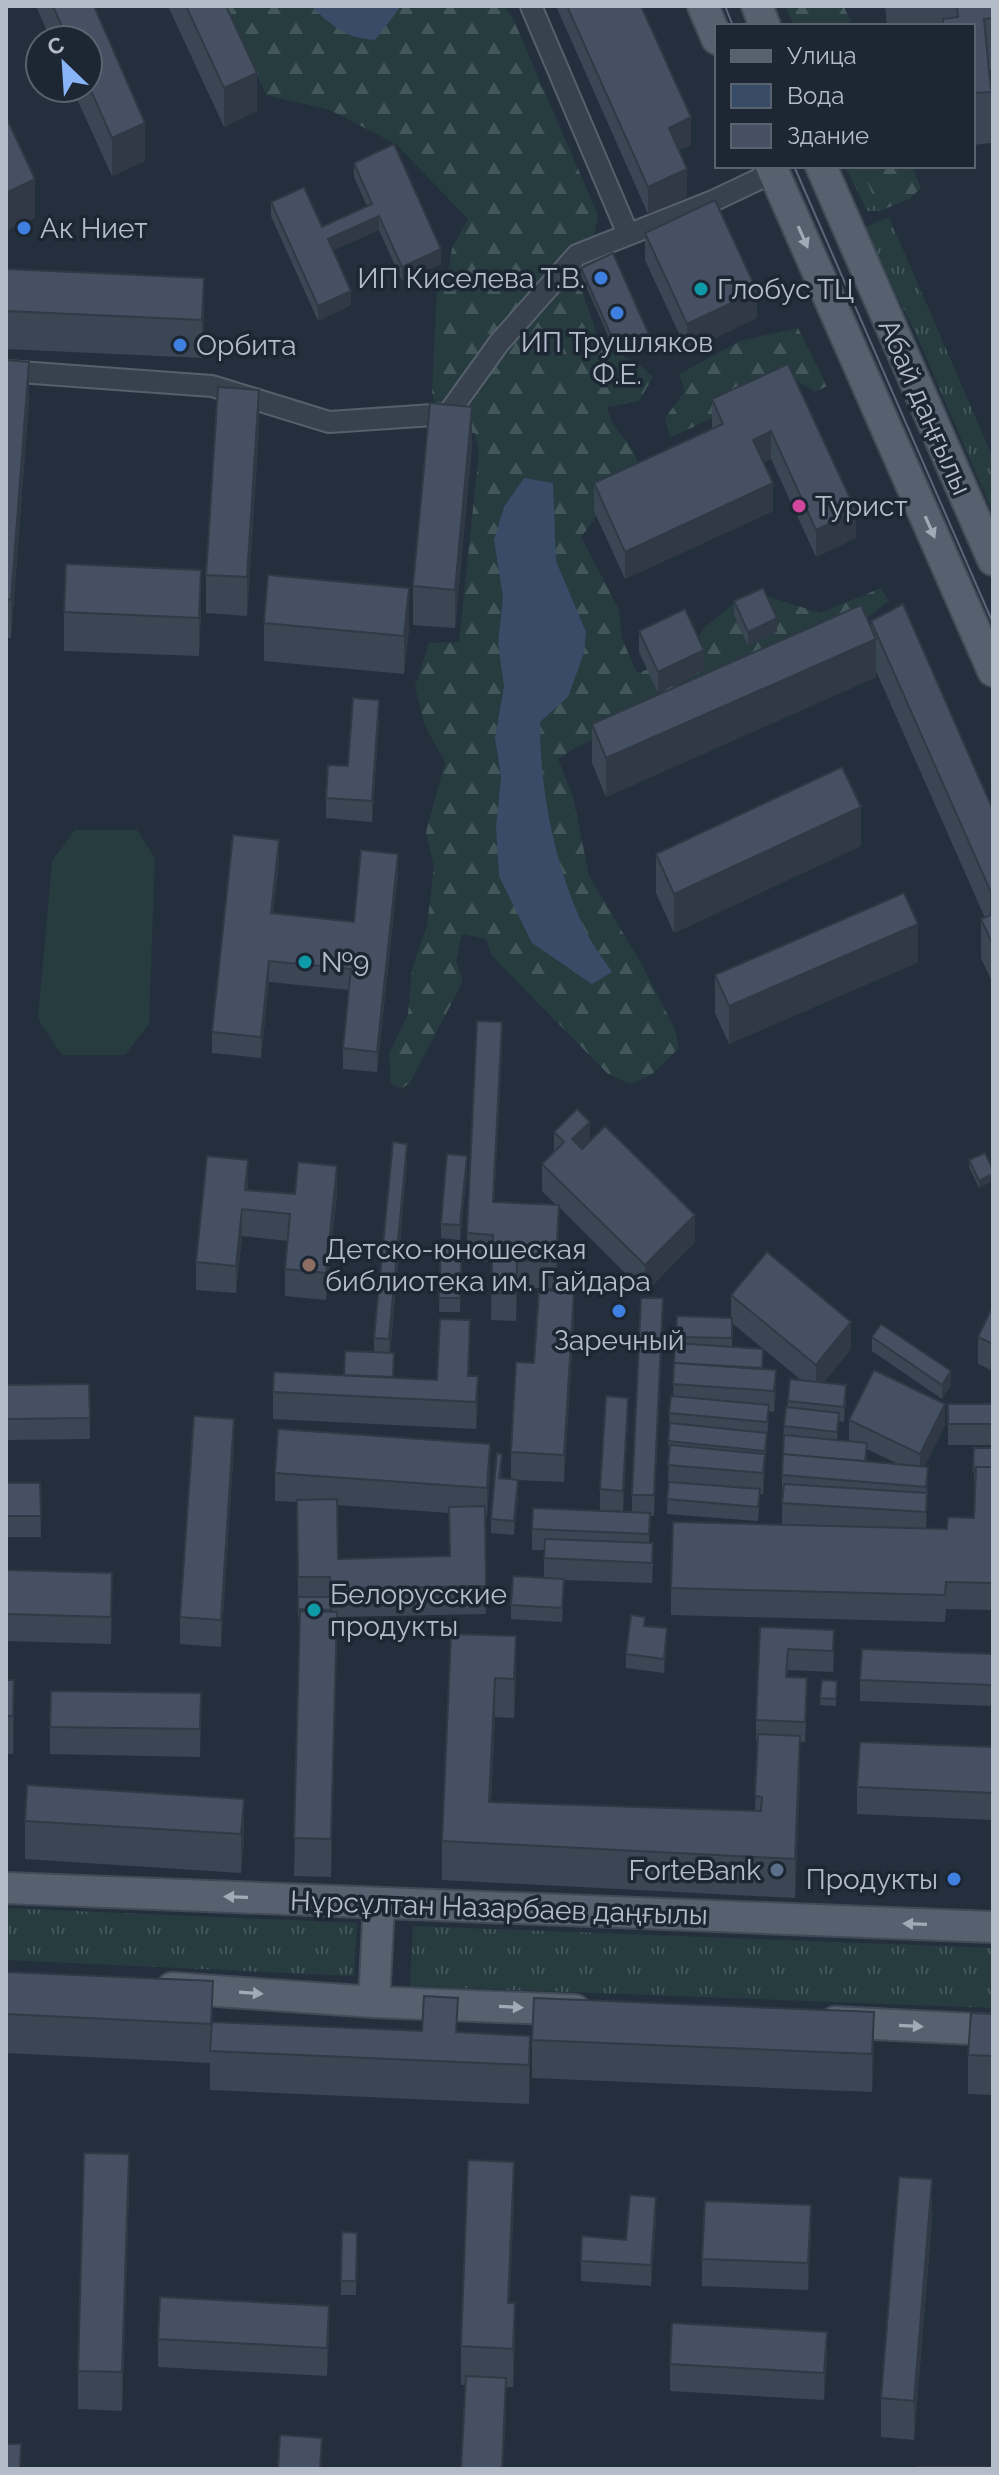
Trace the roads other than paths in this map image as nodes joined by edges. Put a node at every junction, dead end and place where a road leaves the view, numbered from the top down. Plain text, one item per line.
1 (531, 6) edge
2 (703, 6) edge
3 (715, 34) edge
4 (822, 168) edge
5 (773, 169) edge
6 (628, 234) junction
7 (6, 371) edge
8 (993, 560) edge
9 (993, 671) edge
10 (6, 1888) edge
11 (379, 1903) junction
12 (993, 1927) edge
13 (144, 1986) edge
14 (374, 2002) junction
15 (599, 2011) edge
16 (799, 2021) edge
17 (993, 2030) edge

1 - 6 street
2 - 3 main road
4 - 8 main road, Абай даңғылы
5 - 6 street
5 -> 9 main road, Абай даңғылы
6 - 7 street
11 -> 10 main road, Нұрсұлтан Назарбаев даңғылы
12 -> 11 main road, Нұрсұлтан Назарбаев даңғылы
11 - 14 main road
13 -> 14 main road
14 -> 15 main road
16 -> 17 main road

